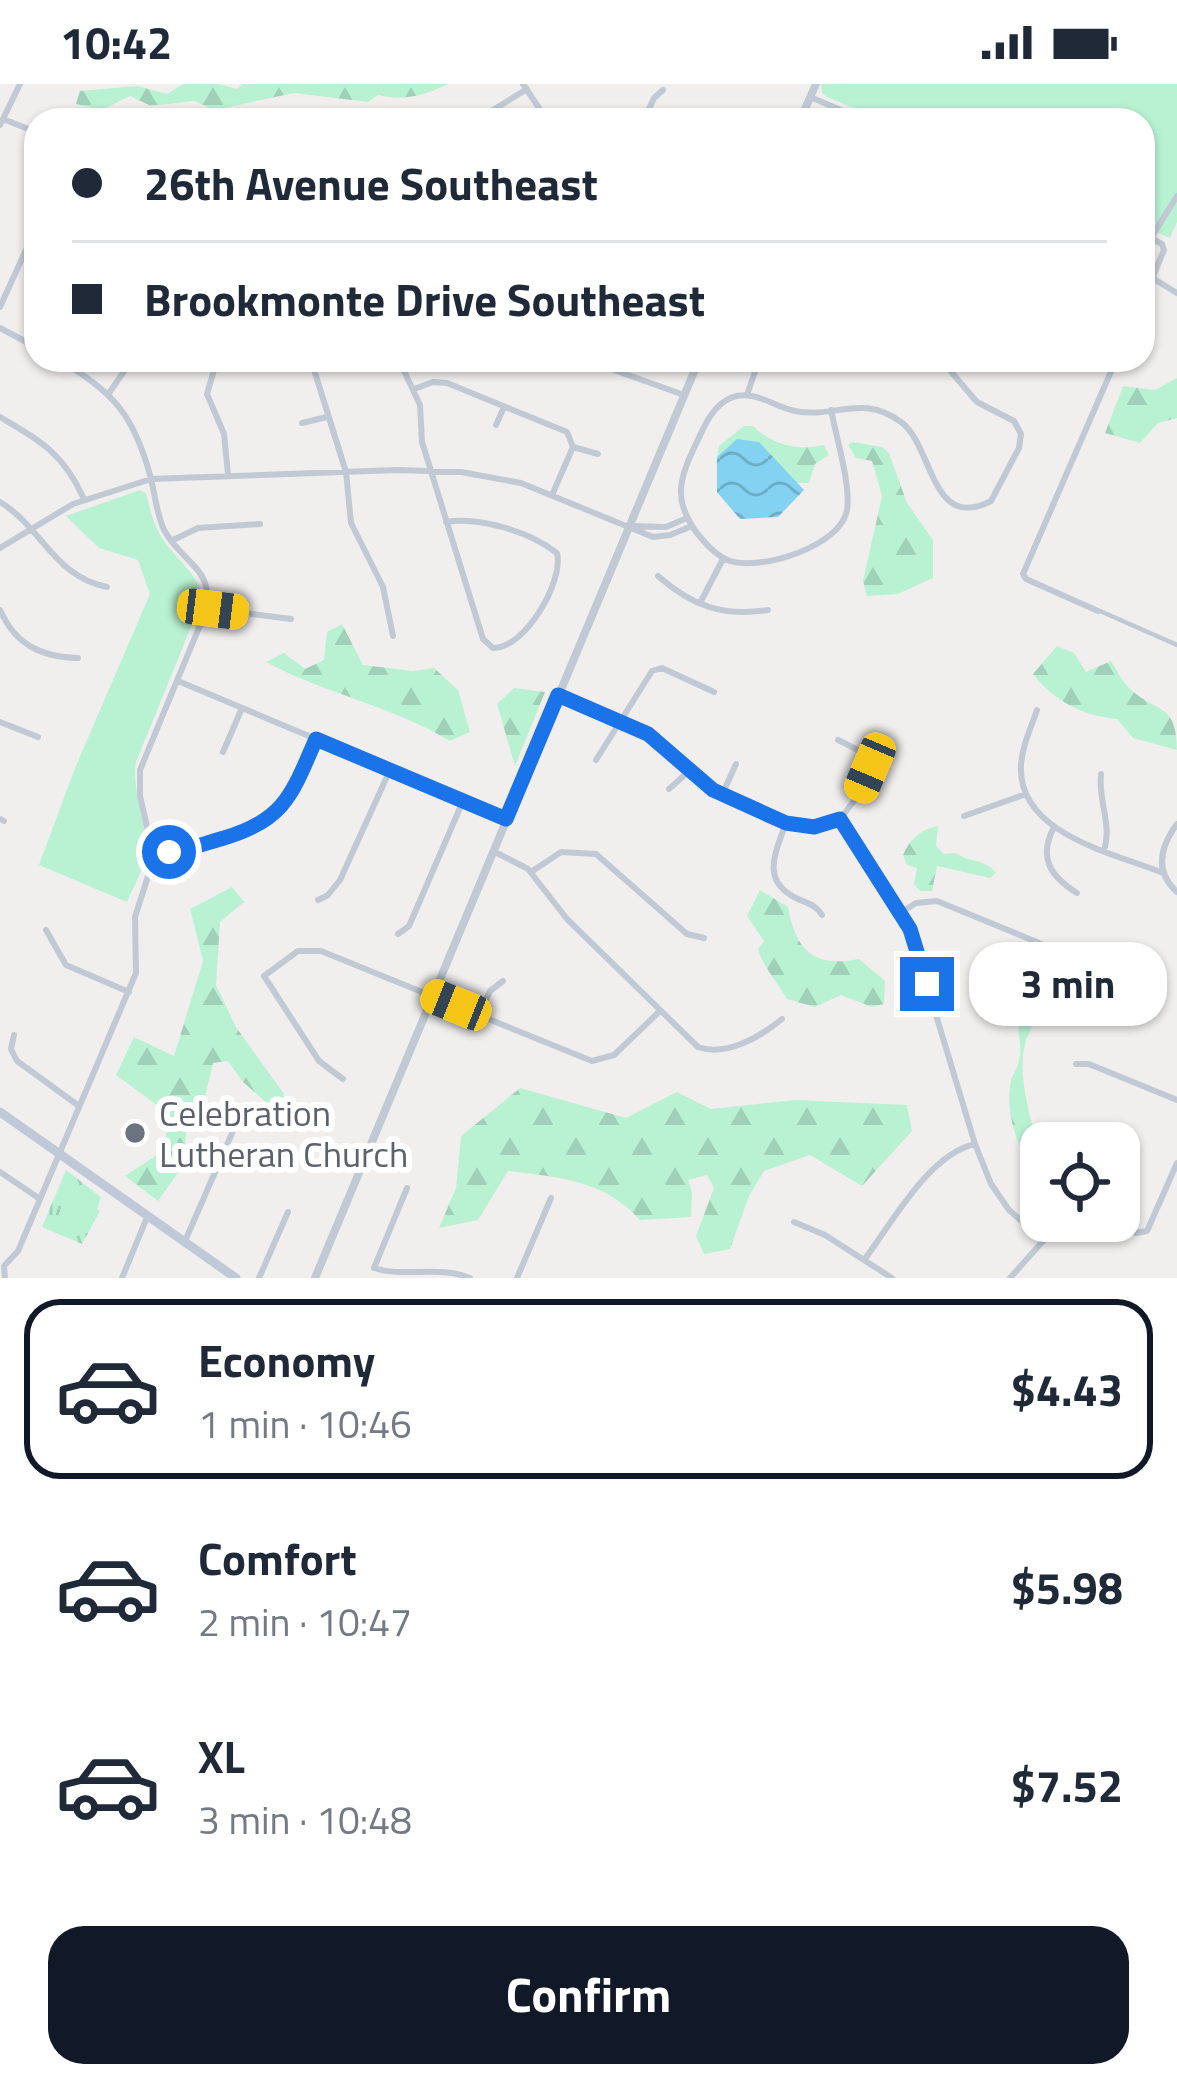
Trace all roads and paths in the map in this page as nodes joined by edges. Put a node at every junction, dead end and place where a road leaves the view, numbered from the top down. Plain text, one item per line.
1 (20, 84) edge
2 (816, 84) edge
3 (525, 86) edge
4 (663, 90) dead end
5 (810, 98) junction
6 (494, 108) edge
7 (649, 108) edge
8 (805, 108) edge
9 (835, 108) edge
10 (2, 122) edge
11 (1177, 196) edge
12 (1155, 225) edge
13 (1155, 240) edge
14 (24, 254) edge
15 (1155, 276) edge
16 (0, 307) edge
17 (78, 372) edge
18 (124, 372) edge
19 (213, 372) edge
20 (315, 372) edge
21 (405, 372) edge
22 (620, 372) edge
23 (694, 372) edge
24 (755, 372) edge
25 (951, 372) edge
26 (1110, 372) edge
27 (414, 389) junction
28 (109, 393) junction
29 (684, 395) junction
30 (747, 395) junction
31 (504, 407) junction
32 (831, 410) junction
33 (0, 417) edge
34 (328, 417) junction
35 (302, 423) dead end
36 (496, 425) dead end
37 (573, 447) junction
38 (598, 454) dead end
39 (431, 470) junction
40 (346, 472) junction
41 (228, 474) junction
42 (151, 479) junction
43 (552, 496) junction
44 (84, 499) junction
45 (0, 502) edge
46 (446, 522) junction
47 (689, 522) junction
48 (260, 524) dead end
49 (629, 526) junction
50 (28, 527) junction
51 (171, 541) junction
52 (0, 548) edge
53 (723, 559) junction
54 (658, 576) dead end
55 (107, 587) dead end
56 (699, 604) junction
57 (207, 608) junction
58 (0, 610) edge
59 (768, 610) dead end
60 (1098, 610) joint
61 (291, 619) dead end
62 (393, 636) dead end
63 (1177, 645) edge
64 (78, 658) dead end
65 (177, 680) junction
66 (714, 692) dead end
67 (558, 695) junction
68 (242, 708) junction
69 (1037, 710) dead end
70 (0, 722) edge
71 (623, 722) junction
72 (38, 737) dead end
73 (316, 739) junction
74 (838, 740) dead end
75 (223, 752) dead end
76 (596, 760) dead end
77 (736, 764) dead end
78 (390, 770) junction
79 (688, 772) junction
80 (1102, 774) dead end
81 (669, 789) dead end
82 (1026, 794) junction
83 (722, 795) junction
84 (463, 801) junction
85 (964, 816) dead end
86 (506, 819) junction
87 (840, 819) junction
88 (786, 823) junction
89 (1177, 824) edge
90 (1054, 827) junction
91 (1105, 849) junction
92 (493, 851) junction
93 (151, 852) junction
94 (531, 872) junction
95 (1163, 873) junction
96 (1177, 892) edge
97 (1077, 893) dead end
98 (317, 900) dead end
99 (899, 913) junction
100 (822, 915) dead end
101 (46, 930) dead end
102 (398, 934) dead end
103 (704, 938) dead end
104 (1100, 968) dead end
105 (503, 982) dead end
106 (129, 992) junction
107 (433, 995) junction
108 (659, 1012) junction
109 (479, 1015) junction
110 (782, 1019) dead end
111 (14, 1035) dead end
112 (1076, 1064) dead end
113 (343, 1079) dead end
114 (1177, 1100) edge
115 (79, 1106) junction
116 (0, 1112) edge
117 (233, 1131) dead end
118 (975, 1144) junction
119 (58, 1153) junction
120 (1177, 1163) edge
121 (0, 1172) edge
122 (407, 1188) dead end
123 (551, 1198) dead end
124 (40, 1199) junction
125 (288, 1212) dead end
126 (148, 1215) junction
127 (1020, 1220) edge
128 (794, 1222) dead end
129 (1140, 1232) edge
130 (185, 1241) junction
131 (1040, 1242) edge
132 (864, 1260) junction
133 (2, 1265) edge
134 (5, 1278) edge
135 (122, 1278) edge
136 (236, 1278) edge
137 (259, 1278) edge
138 (315, 1278) edge
139 (470, 1278) edge
140 (517, 1278) edge
141 (892, 1278) edge
142 (1010, 1278) edge

1 - 10 street
2 - 5 street
3 - 6 street
4 - 7 street
5 - 8 street
5 - 9 street
11 - 12 street
13 - 15 street
14 - 16 street
17 - 28 street
18 - 28 street
19 - 41 street
20 - 34 street
21 - 27 street
22 - 29 street
23 - 29 street
24 - 30 street
25 - 32 street
26 - 60 street
27 - 31 street
27 - 39 street
28 - 42 street
29 - 49 street
30 - 32 street
30 - 47 street
31 - 36 street
31 - 37 street
32 - 53 street
33 - 44 street
34 - 35 street
34 - 40 street
37 - 38 street
37 - 43 street
39 - 40 street
39 - 43 street
39 - 46 street
40 - 41 street
40 - 62 street
41 - 42 street
42 - 44 street
42 - 51 street
43 - 49 street
44 - 50 street
45 - 50 street
46 - 46 street
47 - 49 street
47 - 53 street
48 - 51 street
49 - 67 street
50 - 52 street
50 - 55 street
51 - 57 street
53 - 56 street
54 - 56 street
56 - 59 street
57 - 61 street
57 - 65 street
58 - 64 street
60 - 63 street
65 - 68 street
65 - 93 street
66 - 71 street
67 - 71 street
67 - 86 street
68 - 73 street
68 - 75 street
69 - 82 street
70 - 72 street
71 - 76 street
71 - 79 street
73 - 78 street
73 - 93 street
74 - 87 street
77 - 83 street
78 - 84 street
78 - 98 street
79 - 81 street
79 - 83 street
80 - 91 street
82 - 85 street
82 - 90 street
83 - 88 street
84 - 86 street
84 - 102 street
86 - 92 street
87 - 88 street
87 - 99 street
88 - 100 street
89 - 95 street
90 - 91 street
90 - 97 street
91 - 95 street
92 - 94 street
92 - 107 street
93 - 106 street
94 - 103 street
94 - 108 street
95 - 96 street
99 - 104 street
99 - 118 street
101 - 106 street
105 - 109 street
106 - 115 street
107 - 109 street
107 - 113 street
107 - 138 street
108 - 109 street
108 - 110 street
111 - 115 street
112 - 114 street
115 - 119 street
116 - 119 main road
117 - 130 street
118 - 127 street
118 - 132 street
119 - 124 street
119 - 126 main road
120 - 129 street
121 - 124 street
122 - 139 street
123 - 140 street
124 - 133 street
125 - 137 street
126 - 130 main road
126 - 135 street
128 - 132 street
130 - 136 main road
131 - 142 street
132 - 141 street
133 - 134 street

